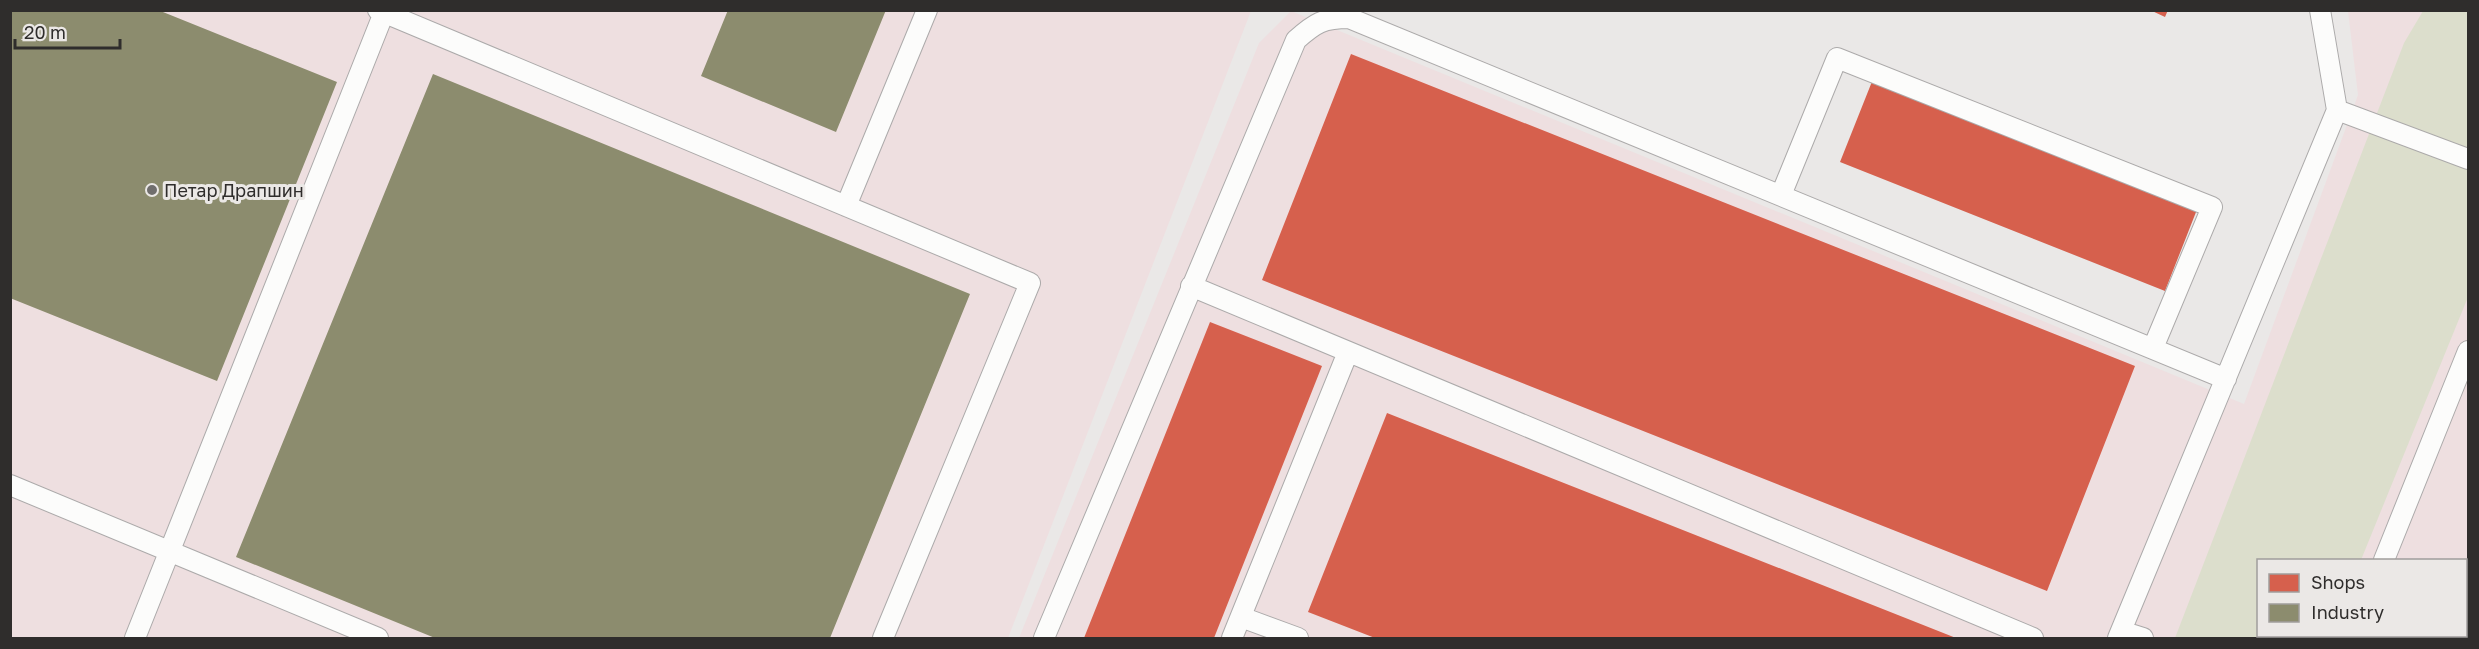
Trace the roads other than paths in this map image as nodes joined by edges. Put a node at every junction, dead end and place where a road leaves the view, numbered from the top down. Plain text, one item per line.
1 (927, 10) edge
2 (2320, 10) edge
3 (382, 11) edge
4 (2337, 110) junction
5 (2469, 159) edge
6 (1780, 195) junction
7 (846, 206) junction
8 (1191, 286) junction
9 (2153, 348) junction
10 (2469, 351) edge
11 (1348, 352) junction
12 (2226, 378) junction
13 (10, 485) edge
14 (168, 550) junction
15 (2385, 559) edge
16 (1241, 617) junction
17 (2120, 635) edge
18 (135, 639) edge
19 (378, 639) edge
20 (883, 639) edge
21 (1044, 639) edge
22 (1232, 639) edge
23 (1298, 639) edge
24 (2032, 639) edge
25 (2143, 639) edge

1 - 7 lane
2 - 4 lane
3 - 7 lane
3 - 14 lane
4 - 5 lane
4 - 12 lane
6 - 8 lane
6 - 9 lane
6 - 9 lane
7 - 20 lane
8 - 11 lane
8 - 21 lane
9 - 12 lane
10 - 15 lane
11 - 16 lane
11 - 24 lane
12 - 17 lane
13 - 14 lane
14 - 18 lane
14 - 19 lane
16 - 22 lane
16 - 23 lane
17 - 25 lane

